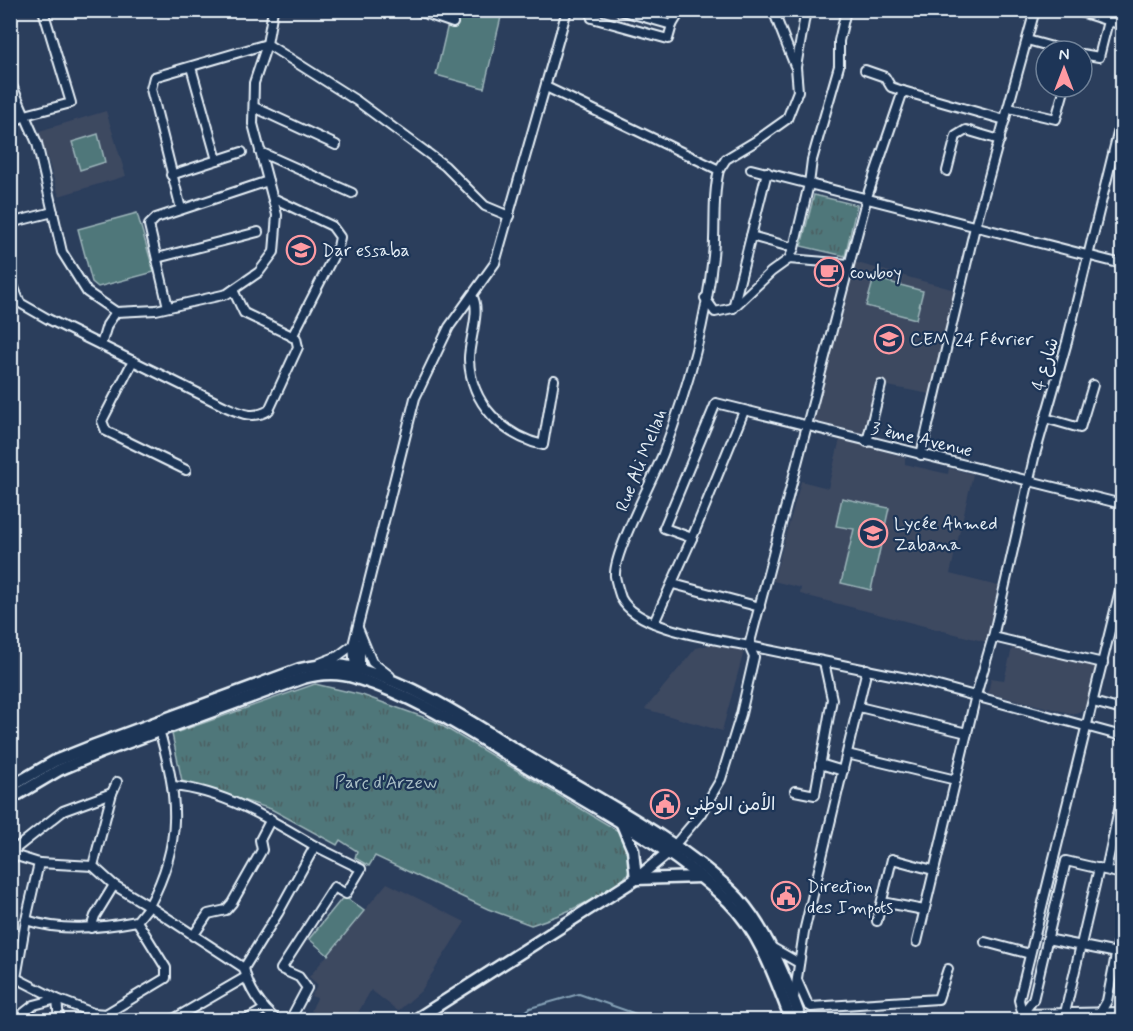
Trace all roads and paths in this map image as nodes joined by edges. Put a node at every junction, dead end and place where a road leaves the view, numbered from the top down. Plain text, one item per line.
1 (43, 10) edge
2 (273, 10) edge
3 (415, 10) edge
4 (567, 10) edge
5 (593, 10) edge
6 (619, 10) edge
7 (681, 10) edge
8 (773, 10) edge
9 (807, 10) edge
10 (846, 10) edge
11 (1035, 10) edge
12 (1074, 10) edge
13 (1122, 10) edge
14 (1108, 21) junction
15 (453, 23) dead end
16 (1120, 24) edge
17 (672, 25) junction
18 (804, 30) junction
19 (785, 35) junction
20 (1027, 40) junction
21 (1034, 42) edge
22 (267, 44) junction
23 (1094, 56) edge
24 (191, 67) junction
25 (796, 67) junction
26 (865, 70) dead end
27 (10, 81) edge
28 (546, 87) junction
29 (903, 91) junction
30 (1062, 99) edge
31 (254, 106) junction
32 (1010, 108) junction
33 (25, 115) junction
34 (1122, 117) edge
35 (1005, 120) junction
36 (10, 125) edge
37 (1000, 140) junction
38 (336, 145) dead end
39 (242, 152) dead end
40 (260, 152) junction
41 (217, 160) junction
42 (752, 169) dead end
43 (719, 170) junction
44 (947, 171) dead end
45 (767, 172) junction
46 (171, 175) junction
47 (268, 181) junction
48 (809, 184) junction
49 (352, 193) dead end
50 (867, 196) junction
51 (273, 198) junction
52 (181, 209) junction
53 (53, 212) junction
54 (509, 216) junction
55 (10, 223) edge
56 (975, 227) junction
57 (258, 232) dead end
58 (751, 236) junction
59 (794, 248) junction
60 (1089, 256) junction
61 (157, 258) junction
62 (789, 259) junction
63 (849, 264) junction
64 (1122, 264) edge
65 (10, 278) edge
66 (233, 290) junction
67 (472, 296) junction
68 (705, 298) junction
69 (168, 307) junction
70 (733, 308) junction
71 (116, 312) junction
72 (292, 337) junction
73 (100, 345) junction
74 (133, 361) junction
75 (554, 380) dead end
76 (881, 385) dead end
77 (1093, 385) dead end
78 (744, 411) junction
79 (1045, 418) junction
80 (807, 427) junction
81 (867, 442) junction
82 (921, 455) junction
83 (186, 470) dead end
84 (1030, 480) junction
85 (1122, 504) edge
86 (692, 538) junction
87 (1122, 582) edge
88 (673, 584) junction
89 (760, 607) junction
90 (654, 623) junction
91 (357, 627) junction
92 (993, 637) junction
93 (353, 645) junction
94 (749, 646) junction
95 (824, 662) junction
96 (1103, 663) junction
97 (313, 666) junction
98 (867, 669) junction
99 (355, 673) junction
100 (417, 692) junction
101 (976, 695) junction
102 (1093, 702) junction
103 (859, 707) junction
104 (1122, 710) edge
105 (1088, 725) junction
106 (158, 726) junction
107 (967, 733) junction
108 (1122, 736) edge
109 (847, 754) junction
110 (820, 764) junction
111 (843, 771) junction
112 (956, 780) junction
113 (117, 782) dead end
114 (173, 786) junction
115 (10, 788) edge
116 (795, 791) dead end
117 (112, 793) junction
118 (1122, 795) edge
119 (10, 799) edge
120 (1120, 813) edge
121 (271, 819) junction
122 (621, 823) junction
123 (315, 846) junction
124 (671, 850) junction
125 (10, 853) edge
126 (39, 863) junction
127 (93, 866) junction
128 (1102, 869) junction
129 (933, 870) junction
130 (1122, 874) edge
131 (700, 877) junction
132 (636, 879) junction
133 (114, 885) junction
134 (882, 902) junction
135 (149, 906) junction
136 (924, 910) junction
137 (26, 920) junction
138 (137, 921) junction
139 (877, 921) dead end
140 (1122, 924) edge
141 (91, 928) junction
142 (194, 936) junction
143 (1047, 939) junction
144 (917, 942) dead end
145 (985, 942) dead end
146 (768, 945) junction
147 (1080, 946) junction
148 (1117, 953) junction
149 (1030, 954) junction
150 (798, 963) junction
151 (244, 968) junction
152 (948, 969) dead end
153 (13, 976) edge
154 (246, 977) junction
155 (797, 979) junction
156 (57, 999) junction
157 (794, 1000) junction
158 (263, 1010) junction
159 (1122, 1012) edge
160 (1065, 1013) junction
161 (1100, 1013) junction
162 (1023, 1017) edge
163 (15, 1020) edge
164 (58, 1020) edge
165 (172, 1020) edge
166 (246, 1020) edge
167 (277, 1020) edge
168 (290, 1020) edge
169 (415, 1020) edge
170 (791, 1020) edge
171 (801, 1020) edge

1 - 33 street
2 - 22 street
3 - 15 street
4 - 28 street
5 - 17 street
6 - 17 street
7 - 17 street
8 - 19 street
9 - 18 street
10 - 48 street
11 - 20 street
12 - 14 street
13 - 16 street
14 - 16 street
14 - 23 street
18 - 19 street
18 - 25 street
19 - 25 street
20 - 21 street
20 - 32 street
22 - 24 street
22 - 31 street
22 - 54 street
24 - 41 street
24 - 46 street
25 - 43 street
26 - 29 street
27 - 33 street
28 - 43 street
28 - 54 street
29 - 35 street
29 - 50 street
30 - 32 street
31 - 38 street
31 - 40 street
32 - 35 street
33 - 36 street
33 - 53 street
34 - 60 street, شارع 4
35 - 37 street
37 - 44 street
37 - 56 street
39 - 41 street
40 - 47 street
40 - 49 street
41 - 46 street
42 - 45 street
43 - 68 street, Rue Ali Mellah
45 - 48 street
45 - 58 street
46 - 52 street
47 - 51 street
47 - 52 street
48 - 50 street
48 - 59 street
50 - 56 street
50 - 63 street
51 - 66 street
51 - 72 street
52 - 61 street
53 - 55 street
53 - 71 street
54 - 67 street
56 - 60 street
56 - 82 street
57 - 61 street
58 - 59 street
58 - 70 street
59 - 62 street
60 - 64 street
60 - 79 street, شارع 4
61 - 69 street
62 - 63 street
62 - 70 street
63 - 80 street
65 - 73 street
66 - 69 street
66 - 72 street
67 - 75 street
67 - 91 street
68 - 70 street
68 - 90 street, Rue Ali Mellah
69 - 71 street
71 - 73 street
72 - 74 street
73 - 74 street
74 - 83 street
76 - 81 street
77 - 79 street
78 - 80 street, 3 ème Avenue
78 - 86 street
78 - 86 street, 3 ème Avenue
79 - 84 street, شارع 4
80 - 81 street, 3 ème Avenue
80 - 89 street
81 - 82 street, 3 ème Avenue
82 - 84 street, 3 ème Avenue
84 - 85 street, 3 ème Avenue
84 - 92 street, شارع 4
86 - 88 street
87 - 96 street
88 - 89 street
88 - 90 street
89 - 94 street
90 - 94 street, Rue Ali Mellah
91 - 93 street
91 - 99 street
91 - 100 street
92 - 96 street
92 - 101 street, شارع 4
93 - 97 street
93 - 99 street
94 - 95 street, Rue Ali Mellah
94 - 124 street
95 - 98 street, Rue Ali Mellah
95 - 110 street
96 - 102 street
97 - 99 main road
97 - 106 main road
98 - 101 street, Rue Ali Mellah
98 - 103 street
99 - 100 main road
99 - 106 main road
99 - 122 main road
100 - 124 main road
101 - 105 street, Rue Ali Mellah
101 - 107 street, شارع 4
102 - 104 street
102 - 105 street
103 - 107 street
103 - 109 street
105 - 108 street, Rue Ali Mellah
105 - 149 street
106 - 114 street
106 - 115 main road
106 - 119 main road
107 - 112 street, شارع 4
109 - 111 street
109 - 112 street
110 - 111 street
110 - 116 street
111 - 150 street
112 - 129 street, شارع 4
113 - 117 street
114 - 121 street
114 - 135 street
117 - 125 street
117 - 127 street
118 - 120 street
120 - 128 street
121 - 123 street
121 - 142 street
122 - 124 main road
122 - 132 main road
123 - 151 street
123 - 168 street
124 - 131 main road
124 - 132 main road
124 - 146 main road
125 - 126 street
126 - 127 street
126 - 137 street
127 - 133 street
128 - 130 street
128 - 143 street
128 - 147 street
129 - 134 street
129 - 136 street, شارع 4
131 - 132 main road
131 - 170 main road
132 - 169 main road
133 - 135 street
133 - 141 street
134 - 136 street
134 - 139 street
135 - 138 street
135 - 142 street
136 - 144 street, شارع 4
137 - 141 street
137 - 153 street
138 - 141 street
138 - 156 street
140 - 148 street
142 - 151 street
143 - 147 street
143 - 162 street
145 - 149 street
146 - 150 street
146 - 157 main road
147 - 148 street
147 - 160 street
148 - 161 street
149 - 162 street
150 - 155 street
151 - 154 street
152 - 155 street
153 - 156 street
154 - 158 street
154 - 165 street
155 - 157 street
156 - 163 street
156 - 164 street
157 - 171 main road
158 - 166 street
158 - 167 street
159 - 161 street
160 - 161 street
160 - 162 street

